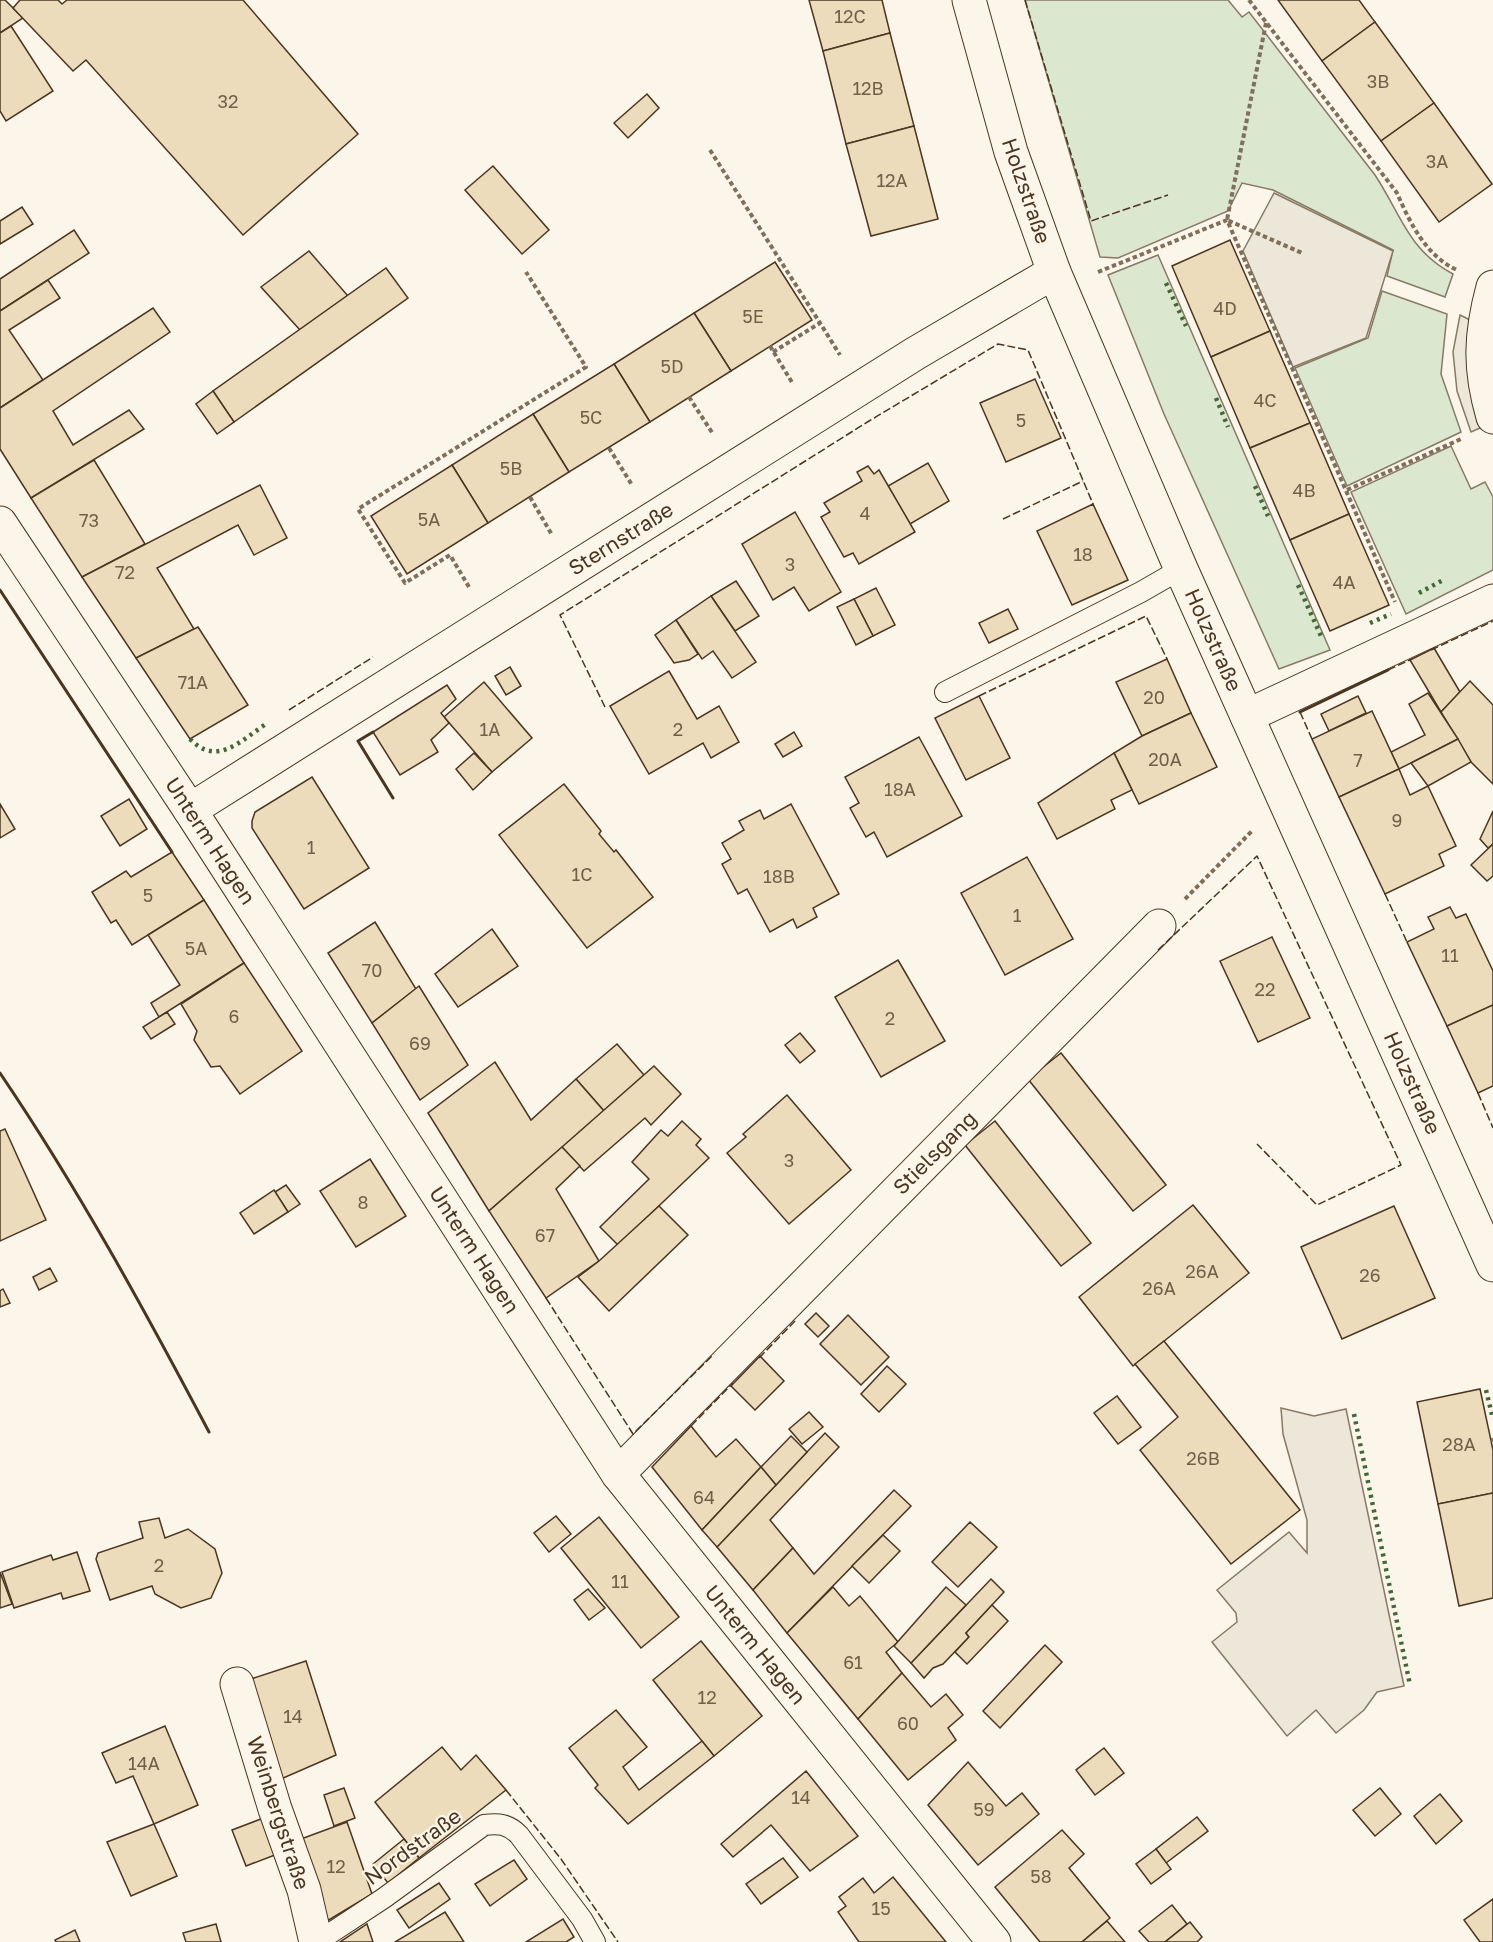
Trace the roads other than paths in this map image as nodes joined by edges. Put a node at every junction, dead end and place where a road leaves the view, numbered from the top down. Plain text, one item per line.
1 (969, 0) edge
2 (1054, 272) junction
3 (1479, 280) edge
4 (1481, 426) edge
5 (0, 523) edge
6 (1181, 569) junction
7 (1493, 601) edge
8 (945, 692) dead end
9 (1247, 716) junction
10 (190, 810) junction
11 (1159, 926) road end
12 (1493, 1265) edge
13 (618, 1474) junction
14 (237, 1684) dead end
15 (317, 1942) edge
16 (596, 1942) edge
17 (994, 1942) edge

1 - 2 street, Holzstraße
2 - 6 street, Holzstraße
2 - 10 street, Sternstraße
3 - 4 street
5 - 10 street, Unterm Hagen
6 - 8 lane
6 - 9 street, Holzstraße
7 - 9 street
9 - 12 street, Holzstraße
10 - 13 street, Unterm Hagen
11 - 13 street, Stielsgang
13 - 17 street, Unterm Hagen
14 - 15 street, Weinbergstraße
15 - 16 lane, Nordstraße

